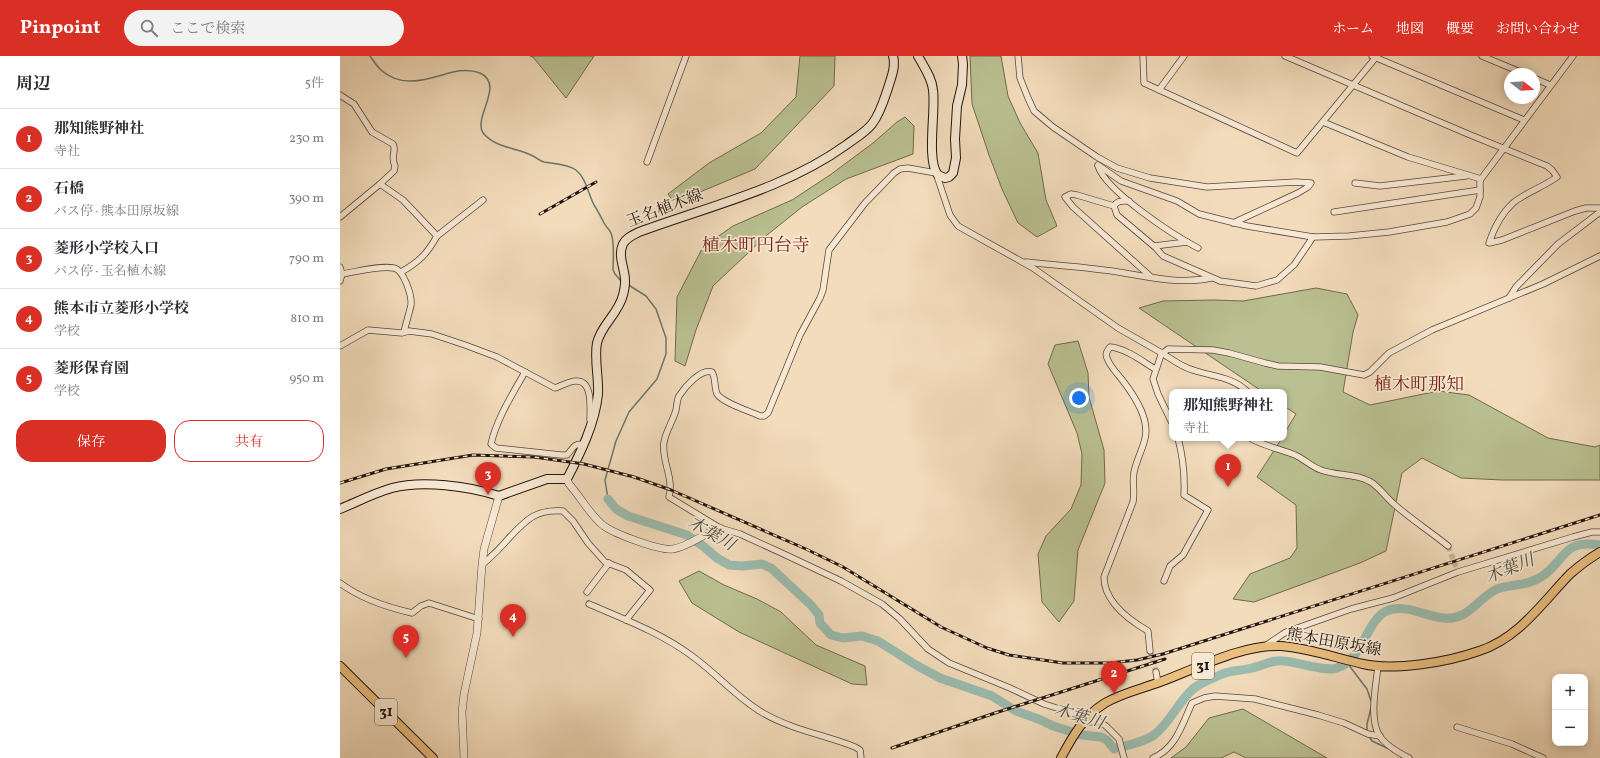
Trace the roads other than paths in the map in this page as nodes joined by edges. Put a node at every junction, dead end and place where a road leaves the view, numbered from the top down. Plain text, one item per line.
1 (686, 56) edge
2 (893, 56) edge
3 (918, 56) edge
4 (962, 56) edge
5 (1018, 56) edge
6 (1143, 56) edge
7 (1184, 56) edge
8 (1285, 56) edge
9 (1375, 56) edge
10 (1482, 56) edge
11 (1573, 56) edge
12 (1511, 68) edge
13 (1540, 81) edge
14 (1352, 85) junction
15 (1550, 85) junction
16 (1159, 90) junction
17 (340, 95) edge
18 (1524, 120) junction
19 (1323, 122) junction
20 (1503, 149) junction
21 (1097, 158) junction
22 (647, 162) dead end
23 (1098, 165) junction
24 (936, 173) junction
25 (1468, 175) junction
26 (1481, 179) junction
27 (1355, 183) dead end
28 (380, 184) junction
29 (1480, 190) junction
30 (483, 200) dead end
31 (1129, 201) junction
32 (1114, 206) junction
33 (1600, 208) edge
34 (1334, 212) dead end
35 (1600, 212) edge
36 (340, 217) edge
37 (1233, 223) junction
38 (438, 236) junction
39 (1312, 237) junction
40 (1187, 242) junction
41 (1154, 246) junction
42 (1198, 248) dead end
43 (1600, 256) edge
44 (1023, 262) junction
45 (340, 267) edge
46 (400, 272) junction
47 (342, 274) junction
48 (1150, 276) junction
49 (1211, 278) junction
50 (340, 282) edge
51 (1509, 299) junction
52 (404, 332) junction
53 (340, 346) edge
54 (1164, 353) junction
55 (1155, 369) junction
56 (525, 372) junction
57 (1244, 389) edge
58 (1169, 417) edge
59 (590, 428) junction
60 (1179, 441) edge
61 (1256, 441) edge
62 (583, 445) junction
63 (567, 480) junction
64 (499, 496) junction
65 (340, 509) edge
66 (720, 528) junction
67 (1600, 532) edge
68 (1448, 546) tunnel mouth
69 (1599, 553) edge
70 (609, 563) junction
71 (482, 565) junction
72 (1164, 581) dead end
73 (340, 583) edge
74 (587, 592) dead end
75 (589, 604) dead end
76 (479, 619) junction
77 (626, 620) junction
78 (1263, 648) junction
79 (1150, 651) tunnel mouth
80 (340, 666) edge
81 (1378, 666) junction
82 (1156, 672) tunnel mouth
83 (1158, 683) junction
84 (1080, 726) junction
85 (1457, 727) dead end
86 (1380, 736) junction
87 (433, 758) edge
88 (464, 758) edge
89 (861, 758) edge
90 (1060, 758) edge
91 (1124, 758) edge
92 (1153, 758) edge
93 (1409, 758) edge
94 (1543, 758) edge

1 - 22 street
2 - 59 main road, 玉名植木線
3 - 24 main road
4 - 24 main road
5 - 21 street
6 - 16 street
7 - 16 street
8 - 14 street
9 - 14 street
9 - 18 street
10 - 12 street
11 - 15 street
13 - 15 street
14 - 19 street
14 - 20 street
15 - 18 street
16 - 19 street
17 - 28 street
18 - 20 street
19 - 25 street
20 - 26 street
20 - 33 street
21 - 23 street
21 - 37 street
23 - 31 street
23 - 37 street
24 - 44 street
24 - 66 street
25 - 26 street
25 - 27 street
26 - 29 street
28 - 36 street
28 - 38 street
29 - 34 street
29 - 39 street
30 - 38 street
31 - 32 street
31 - 40 street
32 - 41 street
32 - 48 street
35 - 51 street
37 - 39 street
38 - 46 street
39 - 49 street
40 - 41 street
40 - 42 street
41 - 49 street
43 - 51 street
44 - 48 street
44 - 54 street
45 - 47 street
46 - 47 street
46 - 52 street
47 - 50 street
48 - 49 street
51 - 54 street
52 - 53 street
52 - 56 street
54 - 55 street
54 - 57 street
55 - 58 street
55 - 79 street
56 - 59 street
56 - 62 street
59 - 62 main road, 玉名植木線
60 - 72 street
61 - 68 street
62 - 63 main road, 玉名植木線
63 - 64 main road
63 - 66 street
64 - 65 main road
64 - 71 street
66 - 84 street
67 - 78 street
69 - 81 main road, 熊本田原坂線 / 31
70 - 71 street
70 - 74 street
70 - 77 street
71 - 76 street
73 - 76 street
75 - 77 street
76 - 88 street
77 - 89 street
78 - 81 main road, 熊本田原坂線 / 31
78 - 83 main road, 熊本田原坂線 / 31
80 - 87 main road, 31
81 - 86 street
82 - 83 street
83 - 84 main road, 熊本田原坂線 / 31
84 - 90 main road, 熊本田原坂線 / 31
84 - 91 street
85 - 94 street
86 - 92 street
86 - 93 street

